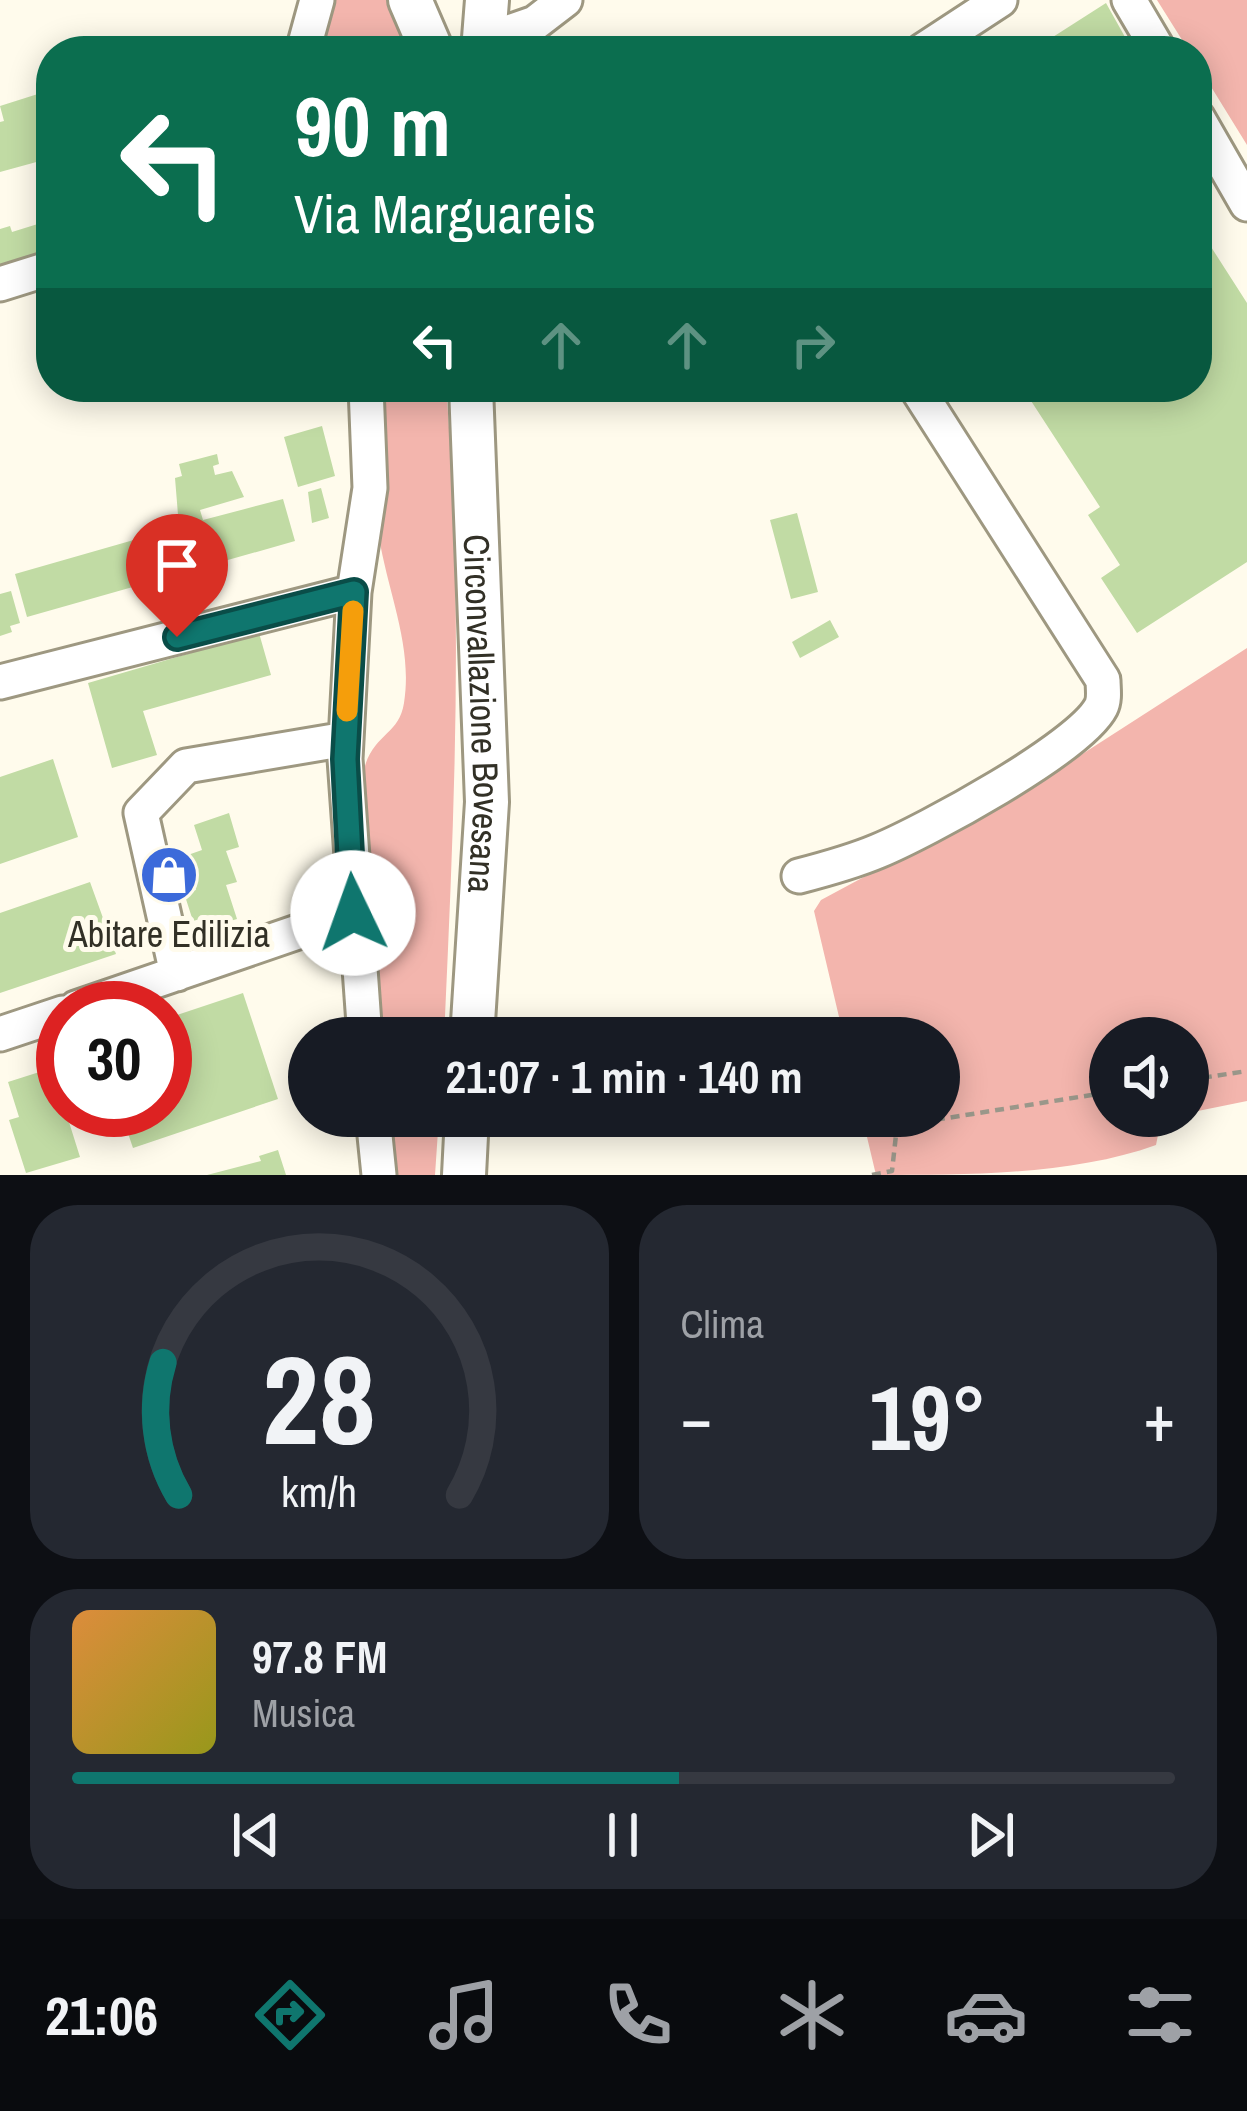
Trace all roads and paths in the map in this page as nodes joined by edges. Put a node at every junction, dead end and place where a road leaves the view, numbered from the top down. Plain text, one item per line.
1 (317, 0) edge
2 (410, 0) edge
3 (565, 0) edge
4 (1000, 0) edge
5 (1129, 0) edge
6 (484, 31) edge
7 (307, 36) edge
8 (426, 36) edge
9 (945, 36) edge
10 (1150, 36) edge
11 (1212, 143) edge
12 (1247, 204) edge
13 (36, 273) edge
14 (0, 284) edge
15 (367, 402) edge
16 (472, 402) edge
17 (926, 402) edge
18 (354, 592) junction
19 (0, 682) edge
20 (346, 739) junction
21 (799, 876) dead end
22 (353, 913) junction
23 (176, 974) junction
24 (155, 981) edge
25 (363, 1017) edge
26 (473, 1017) edge
27 (36, 1021) edge
28 (0, 1034) edge
29 (1247, 1071) edge
30 (1209, 1077) edge
31 (1089, 1096) edge
32 (375, 1137) edge
33 (466, 1137) edge
34 (379, 1175) edge
35 (464, 1175) edge
36 (872, 1175) edge

1 - 7 street
2 - 8 main road
3 - 6 street
4 - 9 street
5 - 10 street
11 - 12 street
13 - 14 street
15 - 18 street
16 - 26 main road, Circonvallazione Bovesana
17 - 21 street
18 - 19 street
18 - 20 street
20 - 22 street
20 - 23 street
22 - 23 street
22 - 25 street
23 - 24 street
27 - 28 street
29 - 30 path
31 - 36 path
32 - 34 street
33 - 35 main road

